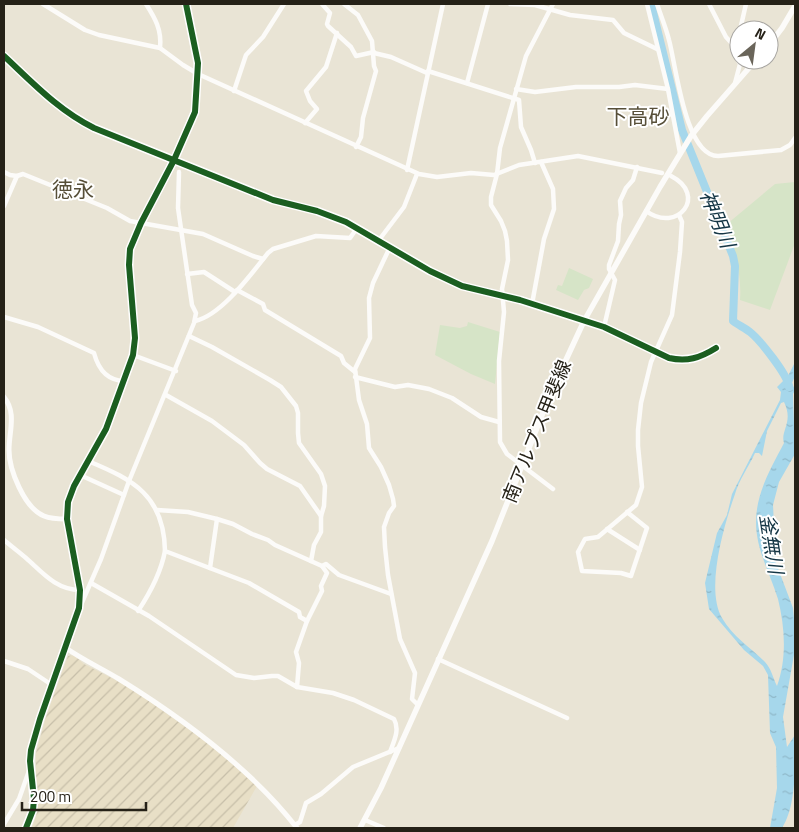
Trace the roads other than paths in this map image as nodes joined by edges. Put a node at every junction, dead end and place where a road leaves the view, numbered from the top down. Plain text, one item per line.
1 (43, 4) edge
2 (146, 4) edge
3 (186, 4) edge
4 (284, 4) edge
5 (322, 4) edge
6 (344, 4) edge
7 (443, 4) edge
8 (488, 4) edge
9 (510, 4) edge
10 (646, 4) edge
11 (657, 4) edge
12 (709, 4) edge
13 (746, 4) edge
14 (552, 6) edge
15 (795, 6) edge
16 (742, 20) edge
17 (779, 32) edge
18 (337, 34) junction
19 (729, 40) edge
20 (160, 48) junction
21 (657, 49) junction
22 (374, 52) junction
23 (4, 56) edge
24 (738, 70) edge
25 (747, 70) edge
26 (428, 72) junction
27 (198, 74) junction
28 (467, 83) junction
29 (735, 84) junction
30 (516, 89) junction
31 (668, 89) junction
32 (234, 91) junction
33 (514, 98) junction
34 (306, 124) junction
35 (692, 135) junction
36 (795, 138) edge
37 (356, 147) junction
38 (682, 151) junction
39 (174, 160) junction
40 (541, 162) junction
41 (534, 163) junction
42 (637, 167) junction
43 (407, 170) junction
44 (4, 172) edge
45 (179, 172) dead end
46 (662, 173) dead end
47 (417, 174) junction
48 (497, 174) junction
49 (17, 176) junction
50 (671, 176) dead end
51 (4, 206) edge
52 (646, 211) junction
53 (679, 215) junction
54 (141, 223) junction
55 (357, 228) junction
56 (181, 231) junction
57 (379, 240) junction
58 (390, 247) junction
59 (263, 259) junction
60 (612, 273) junction
61 (187, 274) junction
62 (236, 291) junction
63 (503, 296) junction
64 (532, 304) junction
65 (4, 317) edge
66 (195, 321) junction
67 (584, 322) junction
68 (604, 327) junction
69 (189, 336) junction
70 (716, 348) dead end
71 (654, 351) junction
72 (133, 355) junction
73 (176, 371) junction
74 (355, 375) junction
75 (125, 381) junction
76 (166, 395) junction
77 (4, 397) edge
78 (499, 422) junction
79 (88, 461) junction
80 (522, 466) junction
81 (80, 475) junction
82 (129, 481) junction
83 (554, 489) dead end
84 (124, 495) junction
85 (157, 510) junction
86 (627, 512) junction
87 (320, 516) junction
88 (67, 519) junction
89 (216, 519) junction
90 (607, 529) junction
91 (4, 540) edge
92 (640, 550) junction
93 (165, 551) junction
94 (311, 561) junction
95 (322, 566) junction
96 (210, 568) junction
97 (91, 583) junction
98 (80, 590) junction
99 (391, 594) junction
100 (79, 608) junction
101 (138, 611) junction
102 (307, 621) junction
103 (66, 648) junction
104 (438, 660) junction
105 (4, 661) edge
106 (52, 685) junction
107 (297, 687) junction
108 (418, 705) junction
109 (567, 718) dead end
110 (397, 734) junction
111 (405, 735) junction
112 (399, 748) junction
113 (390, 752) junction
114 (30, 768) junction
115 (365, 820) junction
116 (4, 824) edge
117 (296, 826) edge
118 (26, 828) edge
119 (360, 828) edge
120 (384, 828) edge

1 - 20 street
2 - 20 street
3 - 27 street
4 - 32 street
5 - 18 street
6 - 22 street
7 - 26 street
8 - 28 street
9 - 14 street
10 - 21 street
11 - 35 street
12 - 19 street
13 - 16 street
14 - 21 street
14 - 30 street
15 - 17 main road
18 - 22 street
18 - 34 street
20 - 27 street
21 - 31 street
22 - 26 street
22 - 37 street
23 - 39 street
24 - 29 street
25 - 29 main road, 南アルプス甲斐線
26 - 28 street
26 - 43 street
27 - 32 street
27 - 39 street
28 - 33 street
29 - 35 main road, 南アルプス甲斐線
30 - 31 street
30 - 33 street
31 - 38 street
32 - 34 street
33 - 41 street
33 - 48 street
34 - 37 street
35 - 36 street
35 - 38 main road, 南アルプス甲斐線
37 - 43 street
38 - 52 main road, 南アルプス甲斐線
39 - 54 street
39 - 55 street
40 - 41 street
40 - 42 street
40 - 64 street
41 - 48 street
42 - 46 street
42 - 60 street
43 - 47 street
44 - 49 street
45 - 56 street
47 - 48 street
47 - 57 street
48 - 63 street
49 - 51 street
49 - 54 street
50 - 53 street
52 - 53 street
52 - 60 main road, 南アルプス甲斐線
53 - 71 street
54 - 56 street
54 - 72 street
55 - 57 street
55 - 59 street
56 - 59 street
56 - 61 street
57 - 58 street
58 - 63 street
58 - 74 street
59 - 62 street
60 - 67 main road, 南アルプス甲斐線
60 - 68 street
61 - 62 street
61 - 66 street
62 - 66 street
62 - 74 street
63 - 64 street
63 - 78 street
64 - 67 street
65 - 75 street
66 - 69 street
67 - 68 street
67 - 80 main road, 南アルプス甲斐線
68 - 71 street
69 - 73 street
69 - 87 street
70 - 71 street
71 - 86 street
72 - 73 street
72 - 75 street
73 - 76 street
74 - 78 street
74 - 99 street
75 - 79 street
76 - 82 street
76 - 87 street
77 - 88 street
78 - 80 street
79 - 81 street
79 - 82 street
80 - 83 street
80 - 104 main road, 南アルプス甲斐線
81 - 84 street
81 - 88 street
82 - 84 street
82 - 85 street
84 - 97 street
85 - 89 street
85 - 93 street
86 - 90 street
86 - 92 street
87 - 94 street
88 - 98 street
89 - 94 street
89 - 96 street
90 - 92 street
90 - 92 street
91 - 98 street
93 - 96 street
93 - 101 street
94 - 95 street
95 - 99 street
95 - 102 street
96 - 102 street
97 - 100 street
97 - 101 street
98 - 100 street
99 - 108 street
100 - 103 street
101 - 107 street
102 - 107 street
103 - 106 street
103 - 117 street
104 - 108 main road, 南アルプス甲斐線
104 - 109 street
105 - 106 street
106 - 114 street
107 - 110 street
108 - 111 main road, 南アルプス甲斐線
110 - 111 street
110 - 113 street
111 - 112 main road, 南アルプス甲斐線
112 - 113 street
112 - 115 main road, 南アルプス甲斐線
113 - 117 street
114 - 116 street
114 - 118 street
115 - 119 main road, 南アルプス甲斐線
115 - 120 street

